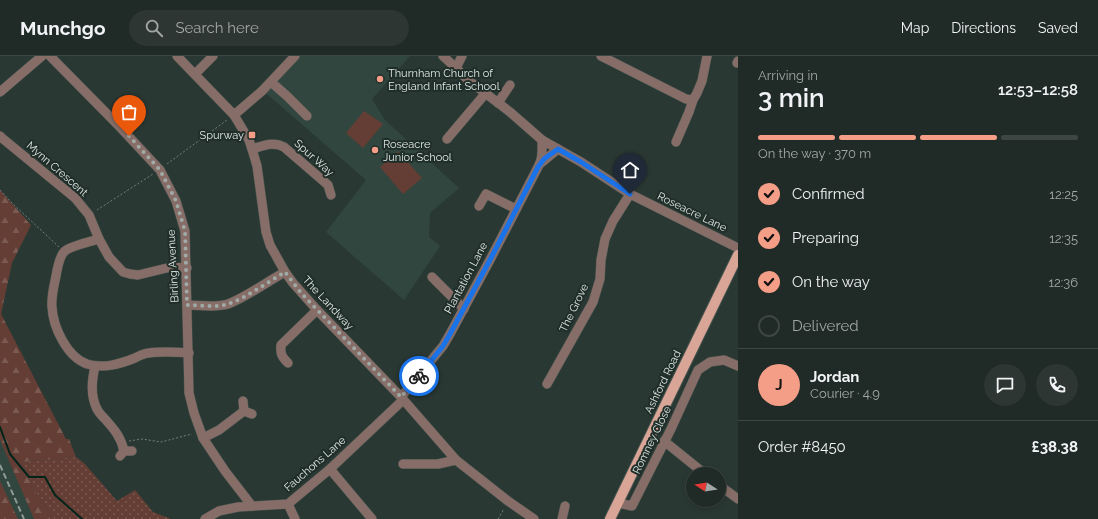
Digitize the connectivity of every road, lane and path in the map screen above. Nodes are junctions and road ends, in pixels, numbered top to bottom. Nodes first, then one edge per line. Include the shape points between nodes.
1 (42, 56) edge
2 (50, 56) edge
3 (178, 56) edge
4 (214, 56) edge
5 (294, 56) edge
6 (443, 56) edge
7 (462, 56) edge
8 (601, 56) edge
9 (707, 56) edge
10 (456, 68) junction
11 (195, 74) junction
12 (271, 82) junction
13 (510, 85) dead end
14 (0, 92) edge
15 (486, 94) junction
16 (693, 100) junction
17 (498, 103) junction
18 (234, 115) junction
19 (307, 116) dead end
20 (0, 136) edge
21 (447, 138) dead end
22 (542, 140) junction
23 (676, 142) dead end
24 (252, 149) junction
25 (558, 149) junction
26 (541, 162) junction
27 (160, 170) junction
28 (0, 190) edge
29 (630, 194) junction
30 (331, 195) dead end
31 (479, 206) dead end
32 (516, 209) junction
33 (89, 215) junction
34 (100, 239) junction
35 (738, 248) edge
36 (65, 251) junction
37 (738, 255) edge
38 (186, 268) junction
39 (285, 272) junction
40 (432, 277) dead end
41 (187, 305) junction
42 (464, 309) junction
43 (317, 310) junction
44 (188, 353) junction
45 (686, 361) junction
46 (288, 363) dead end
47 (95, 366) junction
48 (738, 366) edge
49 (698, 370) junction
50 (547, 384) dead end
51 (402, 399) junction
52 (247, 409) dead end
53 (202, 435) junction
54 (664, 441) junction
55 (125, 450) joint
56 (456, 460) junction
57 (403, 464) dead end
58 (696, 467) edge
59 (330, 469) junction
60 (738, 490) edge
61 (728, 491) joint
62 (738, 499) edge
63 (508, 501) junction
64 (618, 503) junction
65 (288, 504) junction
66 (252, 506) junction
67 (565, 506) dead end
68 (205, 519) edge
69 (295, 519) edge
70 (372, 519) edge
71 (498, 519) edge
72 (534, 519) edge
73 (562, 519) edge
74 (610, 519) edge

1 - 14 street
2 - 27 street, Birling Avenue
3 - 11 street, The Landway
4 - 11 street
5 - 12 street
6 - 10 street, Roseacre Lane
7 - 10 street
8 - 16 street via 686,100
9 - 16 street via 702,81
10 - 15 street, Roseacre Lane
11 - 18 street, The Landway
12 - 18 street
12 - 19 street
13 - 17 street
15 - 17 street, Roseacre Lane
15 - 21 street
16 - 23 street
17 - 22 street, Roseacre Lane
18 - 24 street, The Landway
18 - 27 path
20 - 33 street, Mynn Crescent via 75,198
22 - 25 street, Roseacre Lane
22 - 26 street, Plantation Lane
24 - 30 street, Spur Way via 279,144 328,185
24 - 39 street, The Landway via 266,232
25 - 26 street, Plantation Lane
25 - 29 street, Roseacre Lane
26 - 32 street, Plantation Lane
27 - 33 path
27 - 38 street, Birling Avenue via 176,201 185,231
28 - 36 path
29 - 35 street, Roseacre Lane
29 - 50 street, The Grove via 605,239 599,285 593,302
31 - 32 street via 486,194
32 - 42 street, Plantation Lane
33 - 34 street, Mynn Crescent
34 - 36 street
34 - 38 street, Mynn Crescent via 109,258 123,272 138,275 171,267
36 - 47 street via 57,266 53,292 55,322 61,339 71,352 79,359
37 - 45 main road, Ashford Road
38 - 41 street, Birling Avenue
39 - 41 street via 227,304
39 - 43 street, The Landway
40 - 42 street
41 - 44 street, Birling Avenue
42 - 51 street, Plantation Lane via 443,346
43 - 46 street via 281,345 280,352
43 - 51 street, The Landway
44 - 47 street via 147,353 111,366
44 - 53 street, Birling Avenue via 189,393
45 - 49 street
45 - 64 main road, Ashford Road
47 - 55 street via 92,382 97,410 116,430
48 - 49 street via 724,360 710,362
49 - 54 street, Romney Close
51 - 56 street, The Landway
51 - 59 street, Fauchons Lane
52 - 53 street via 219,430
53 - 55 path via 179,436 161,442 142,439
53 - 66 street, Birling Avenue via 224,471
54 - 58 street
54 - 64 street, Romney Close via 632,506
56 - 57 street via 438,464
56 - 63 street, The Landway
59 - 65 street, Fauchons Lane
59 - 70 street
60 - 61 street
61 - 62 street
63 - 71 path
63 - 72 street, The Landway
64 - 74 main road, Ashford Road
65 - 66 street, Fauchons Lane
65 - 69 street
66 - 68 street, Fauchons Lane via 219,511
67 - 73 street

